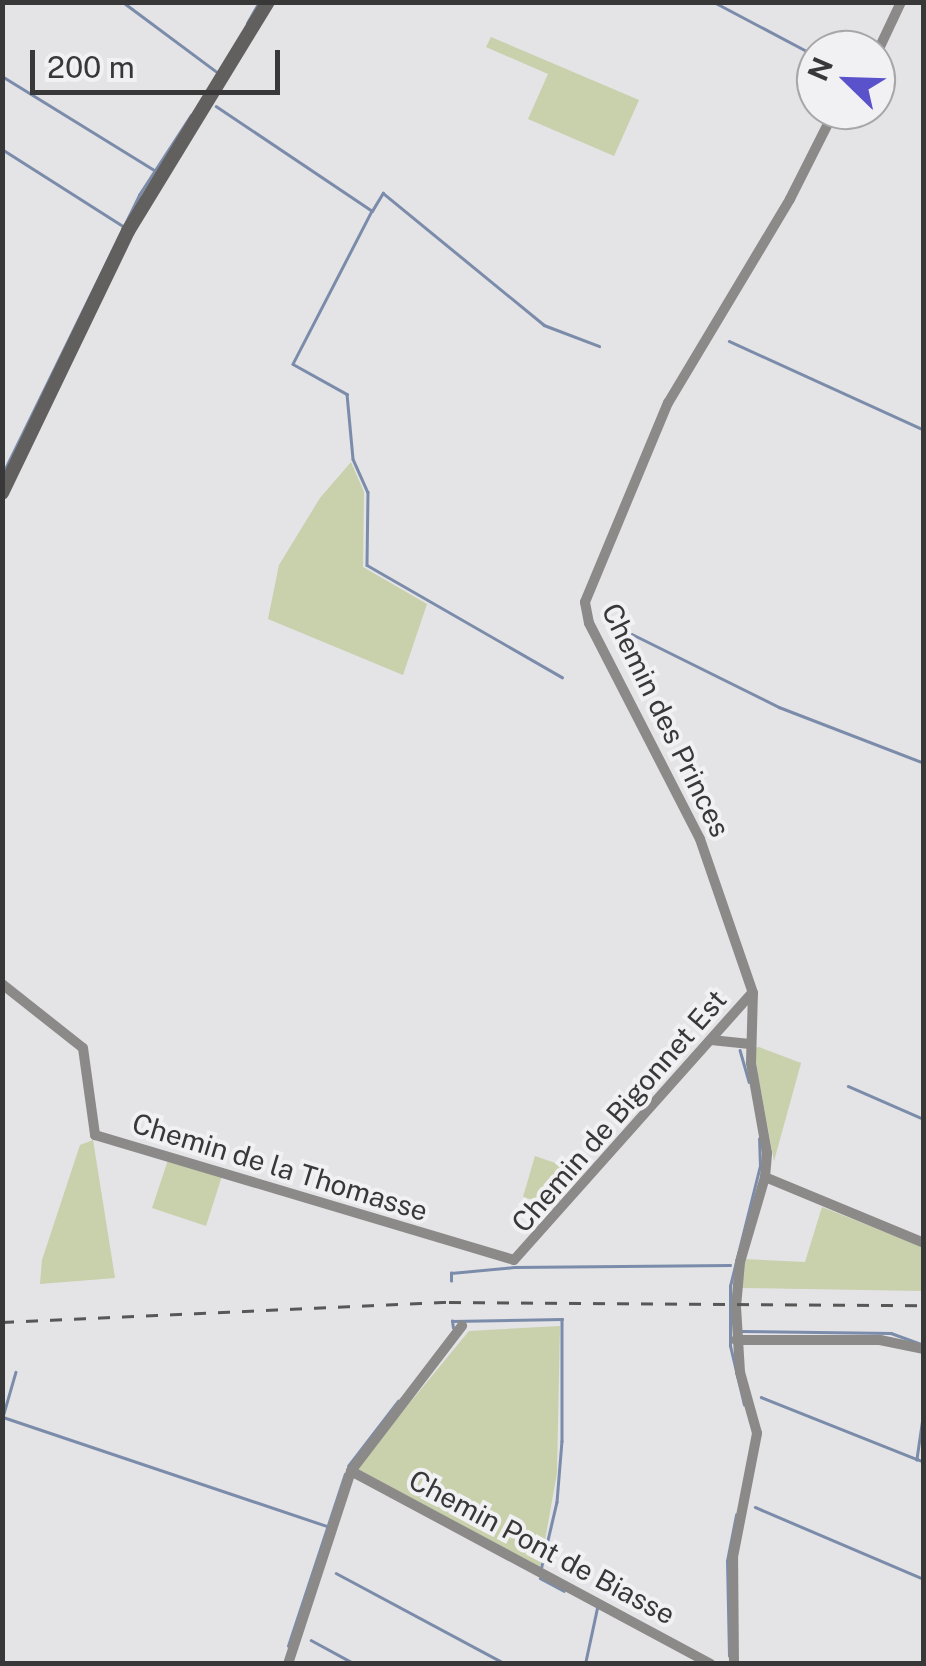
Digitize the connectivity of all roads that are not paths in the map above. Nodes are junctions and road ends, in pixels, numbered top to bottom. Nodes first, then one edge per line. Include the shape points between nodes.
1 (268, 2) edge
2 (901, 2) edge
3 (888, 30) edge
4 (825, 130) edge
5 (2, 493) edge
6 (2, 984) edge
7 (752, 993) junction
8 (711, 1040) junction
9 (750, 1044) junction
10 (765, 1177) junction
11 (924, 1243) edge
12 (520, 1258) joint
13 (462, 1326) dead end
14 (736, 1340) junction
15 (924, 1349) edge
16 (351, 1471) junction
17 (288, 1664) edge
18 (711, 1664) edge
19 (734, 1664) edge

1 - 5 main road via 128,231
2 - 3 street
4 - 7 street, Chemin des Princes via 668,403 584,602 700,840
6 - 12 street, Chemin de la Thomasse via 83,1048 96,1135
7 - 8 street, Chemin de Bigonnet Est
7 - 9 street, Chemin des Princes
8 - 9 street
8 - 12 street, Chemin de Bigonnet Est
9 - 10 street, Chemin des Princes
10 - 11 street
10 - 14 street, Chemin des Princes via 740,1262
13 - 16 street
14 - 15 street via 880,1340
14 - 19 street, Chemin des Princes via 758,1446 733,1557
16 - 17 street
16 - 18 street, Chemin Pont de Biasse

